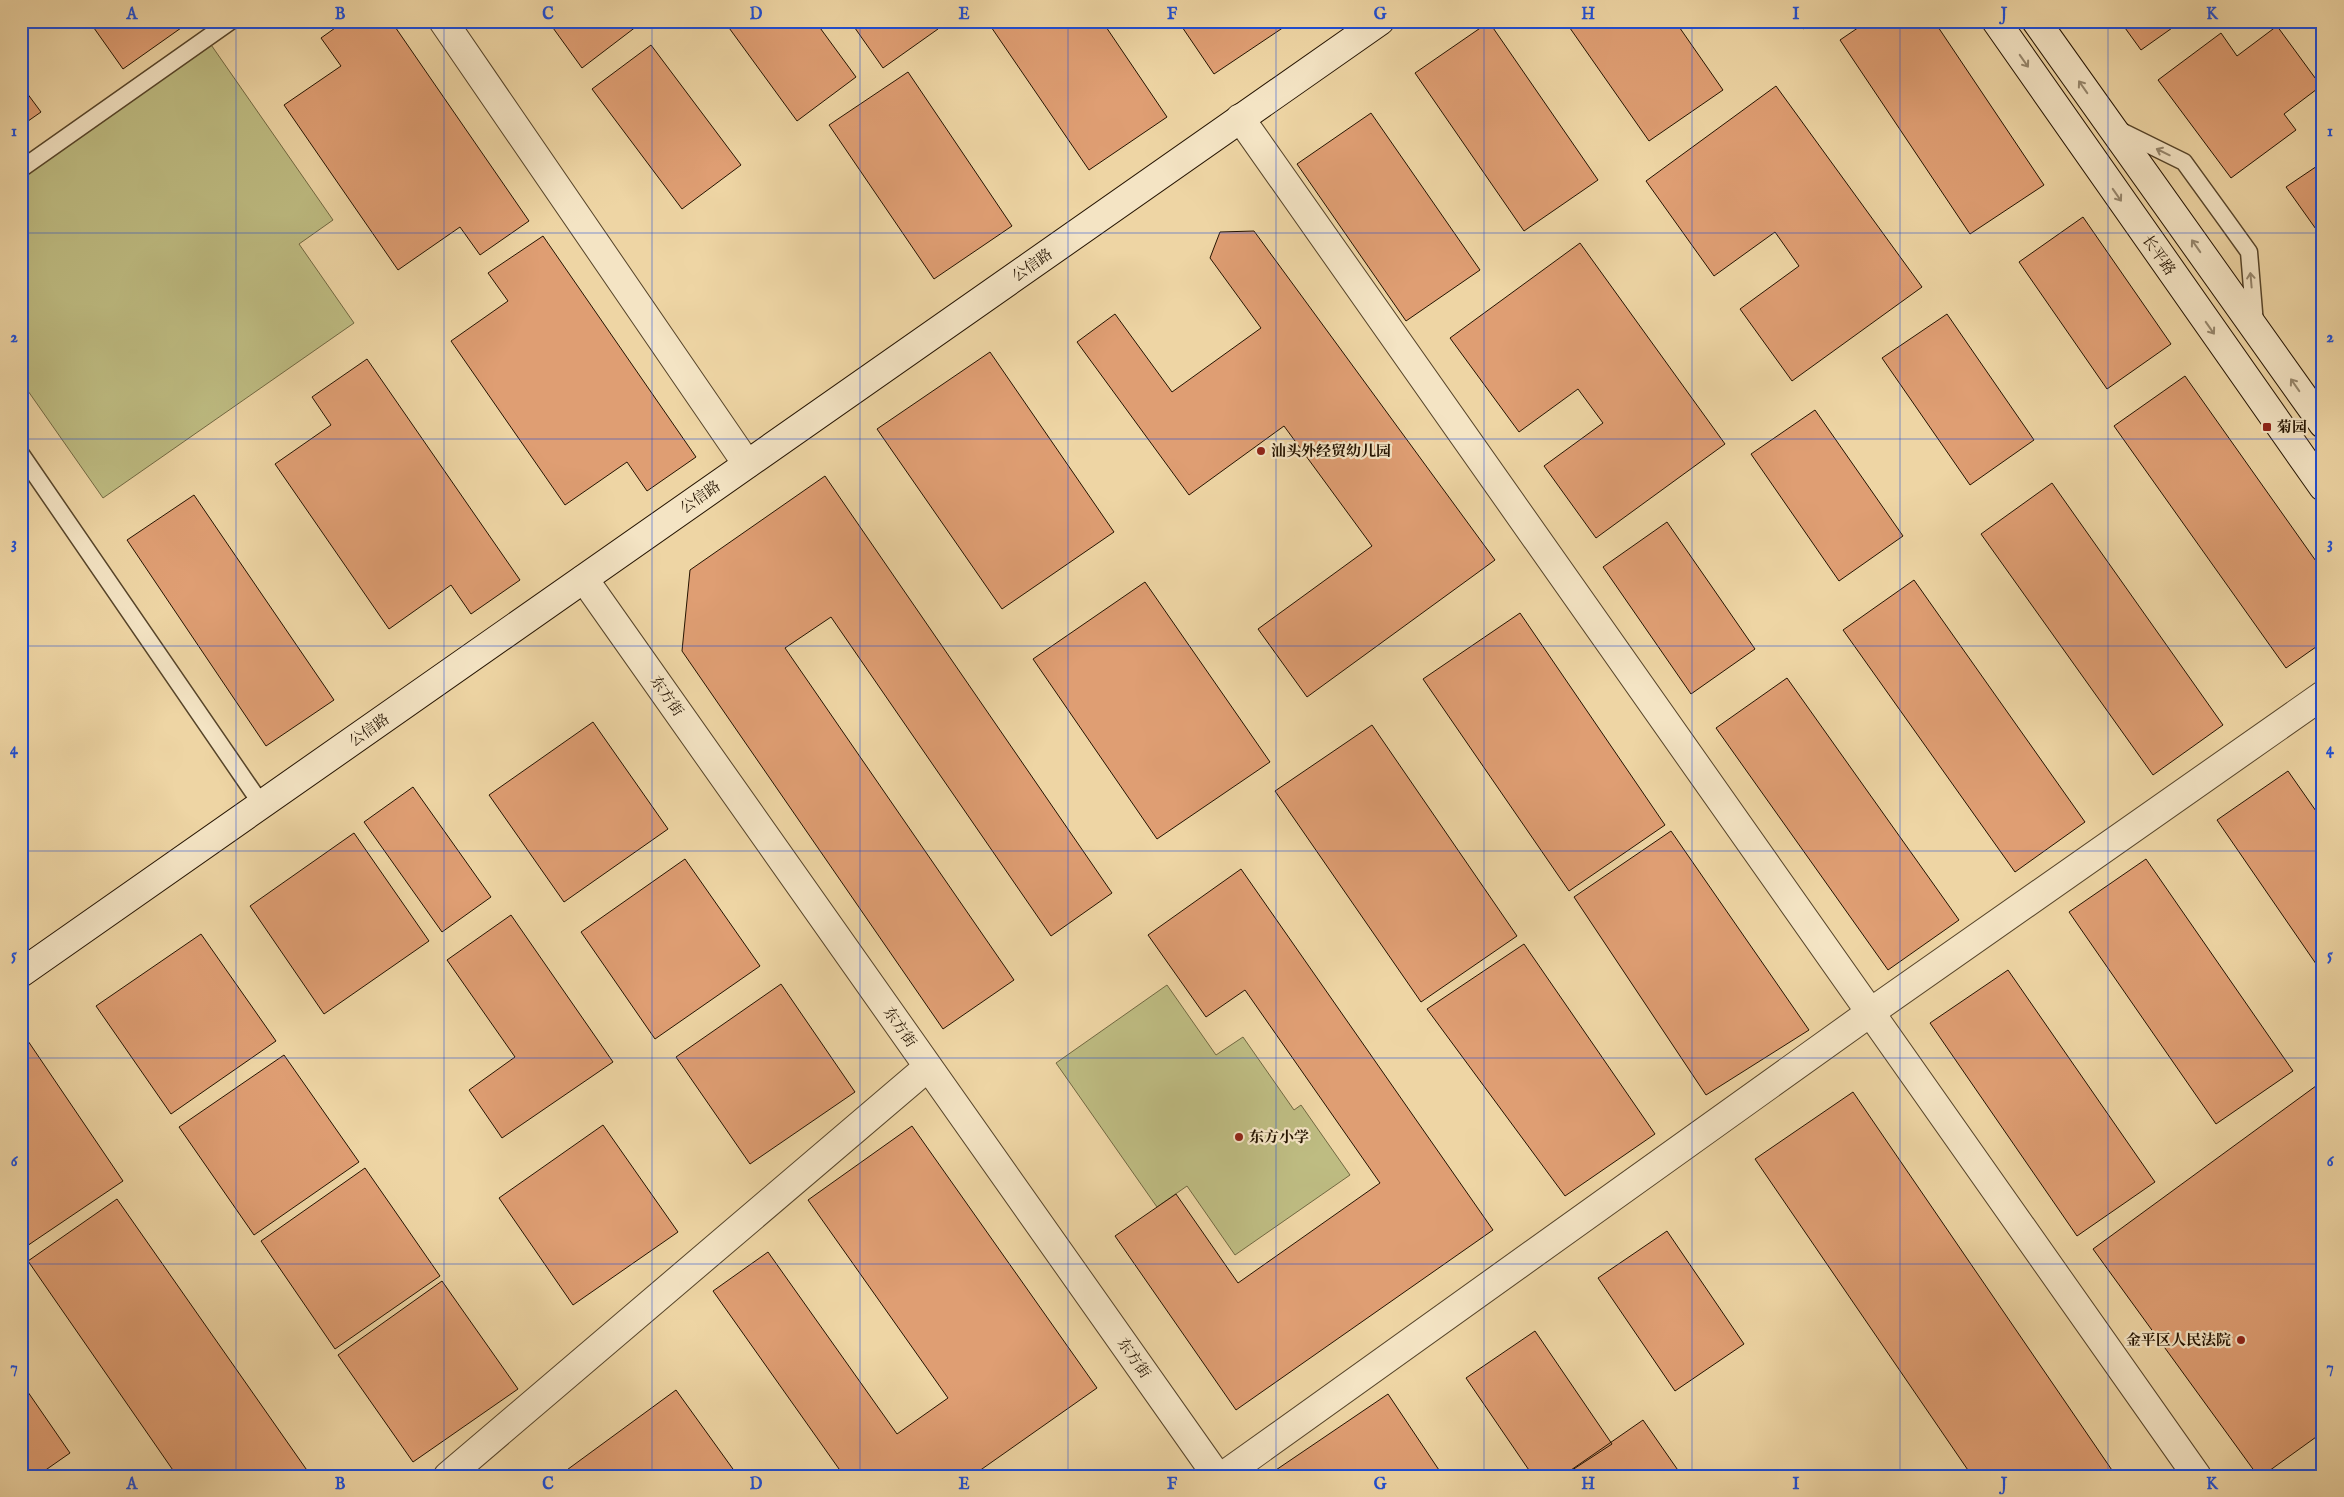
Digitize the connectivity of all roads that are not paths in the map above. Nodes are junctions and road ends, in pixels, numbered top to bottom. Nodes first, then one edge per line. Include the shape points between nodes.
1 (231, 21) edge
2 (443, 21) edge
3 (1380, 21) edge
4 (1996, 21) edge
5 (2036, 21) edge
6 (1240, 118) junction
7 (2111, 126) junction
8 (21, 169) edge
9 (2255, 329) junction
10 (2323, 424) edge
11 (21, 454) edge
12 (747, 464) junction
13 (2323, 487) edge
14 (584, 579) junction
15 (2323, 695) edge
16 (262, 805) junction
17 (21, 973) edge
18 (1871, 1012) junction
19 (928, 1067) junction
20 (448, 1476) edge
21 (1217, 1476) edge
22 (1223, 1476) edge
23 (2197, 1476) edge

1 - 8 lane
2 - 12 street
3 - 6 street, 公信路
4 -> 13 street, 长平路
7 -> 5 street
6 - 12 street, 公信路
6 - 18 street
9 -> 7 street
9 -> 7 lane via 2249,252 2184,162
10 -> 9 street
11 - 16 lane
12 - 14 street, 公信路
14 - 16 street, 公信路
14 - 19 street, 东方街
15 - 18 street
16 - 17 street, 公信路
18 - 22 street
18 - 23 street
19 - 20 street
19 - 21 street, 东方街

